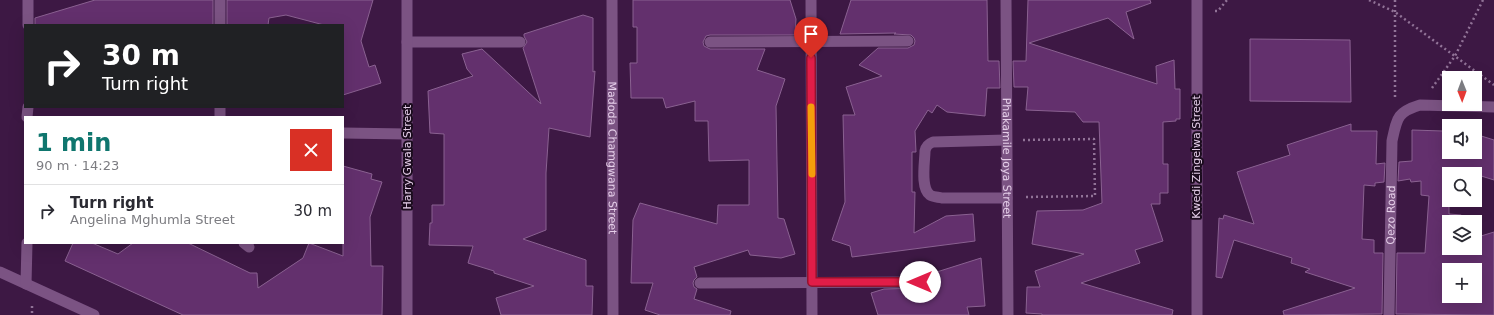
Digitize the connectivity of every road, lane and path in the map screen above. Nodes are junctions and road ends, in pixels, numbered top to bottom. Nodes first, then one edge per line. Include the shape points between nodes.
1 (28, 0) edge
2 (220, 0) edge
3 (407, 0) edge
4 (612, 0) edge
5 (811, 0) edge
6 (1006, 0) edge
7 (1197, 0) edge
8 (1369, 0) edge
9 (1396, 0) edge
10 (1483, 0) edge
11 (1395, 12) junction
12 (28, 24) edge
13 (220, 24) edge
14 (908, 41) dead end
15 (407, 42) junction
16 (520, 42) dead end
17 (710, 42) dead end
18 (811, 42) junction
19 (1455, 56) junction
20 (1494, 85) edge
21 (1420, 105) junction
22 (1494, 107) edge
23 (1399, 115) junction
24 (344, 133) edge
25 (407, 134) junction
26 (1006, 140) junction
27 (1023, 140) dead end
28 (1022, 197) dead end
29 (1007, 198) junction
30 (27, 244) edge
31 (0, 272) edge
32 (812, 282) junction
33 (920, 282) dead end
34 (700, 283) dead end
35 (26, 284) junction
36 (94, 315) edge
37 (407, 315) edge
38 (613, 315) edge
39 (812, 315) edge
40 (1008, 315) edge
41 (1197, 315) edge
42 (1389, 315) edge

1 - 12 street
2 - 13 street
3 - 15 street, Harry Gwala Street
4 - 38 street, Madoda Chamgwana Street
5 - 18 street
6 - 26 street, Phakamile Joya Street
7 - 41 street, Kwedi Zingelwa Street
8 - 11 path
9 - 11 path
10 - 19 path
11 - 19 path
11 - 23 path via 1394,96
14 - 18 street
15 - 16 street
15 - 25 street, Harry Gwala Street
17 - 18 street
18 - 32 street
19 - 20 path
19 - 21 path
21 - 22 street
21 - 23 street via 1408,108
23 - 42 street, Qezo Road via 1392,141
24 - 25 street
25 - 37 street, Harry Gwala Street
26 - 29 street, Phakamile Joya Street
26 - 29 street via 933,142 926,146 924,179 925,190 933,196
27 - 28 path via 1094,139 1095,196
29 - 40 street, Phakamile Joya Street
30 - 35 street
31 - 35 street
32 - 33 street
32 - 34 street
32 - 39 street
35 - 36 street

